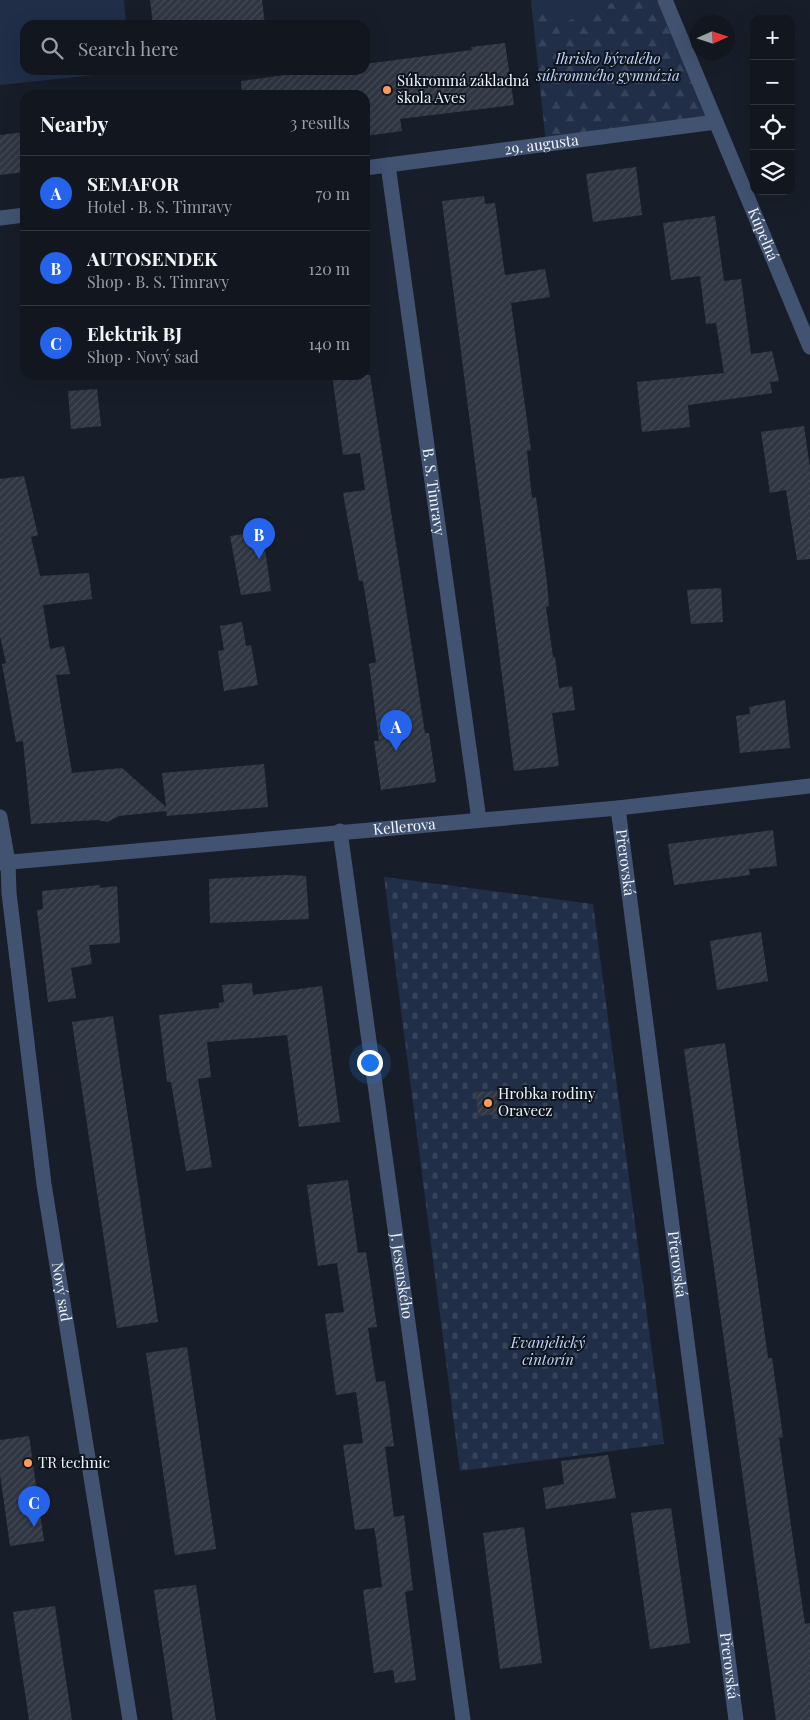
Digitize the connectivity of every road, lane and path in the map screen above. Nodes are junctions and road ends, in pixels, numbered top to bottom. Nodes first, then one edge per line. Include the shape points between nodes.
1 (665, 0) edge
2 (716, 122) junction
3 (388, 164) junction
4 (370, 167) edge
5 (20, 216) edge
6 (0, 218) edge
7 (810, 347) edge
8 (810, 786) edge
9 (618, 808) junction
10 (0, 817) edge
11 (480, 820) junction
12 (340, 831) junction
13 (4, 863) edge
14 (130, 1720) edge
15 (463, 1720) edge
16 (736, 1720) edge

1 - 2 street, Kúpeľná
2 - 3 street, 29. augusta
2 - 7 street, Kúpeľná
3 - 4 street, 29. augusta
3 - 11 street, B. S. Timravy
5 - 6 street
8 - 9 street, Kellerova
9 - 11 street, Kellerova
9 - 16 street, Přerovská
10 - 13 street, Nový sad
11 - 12 street, Kellerova
12 - 13 street, Kellerova
12 - 15 street, J. Jesenského
13 - 14 street, Nový sad via 44,1184

